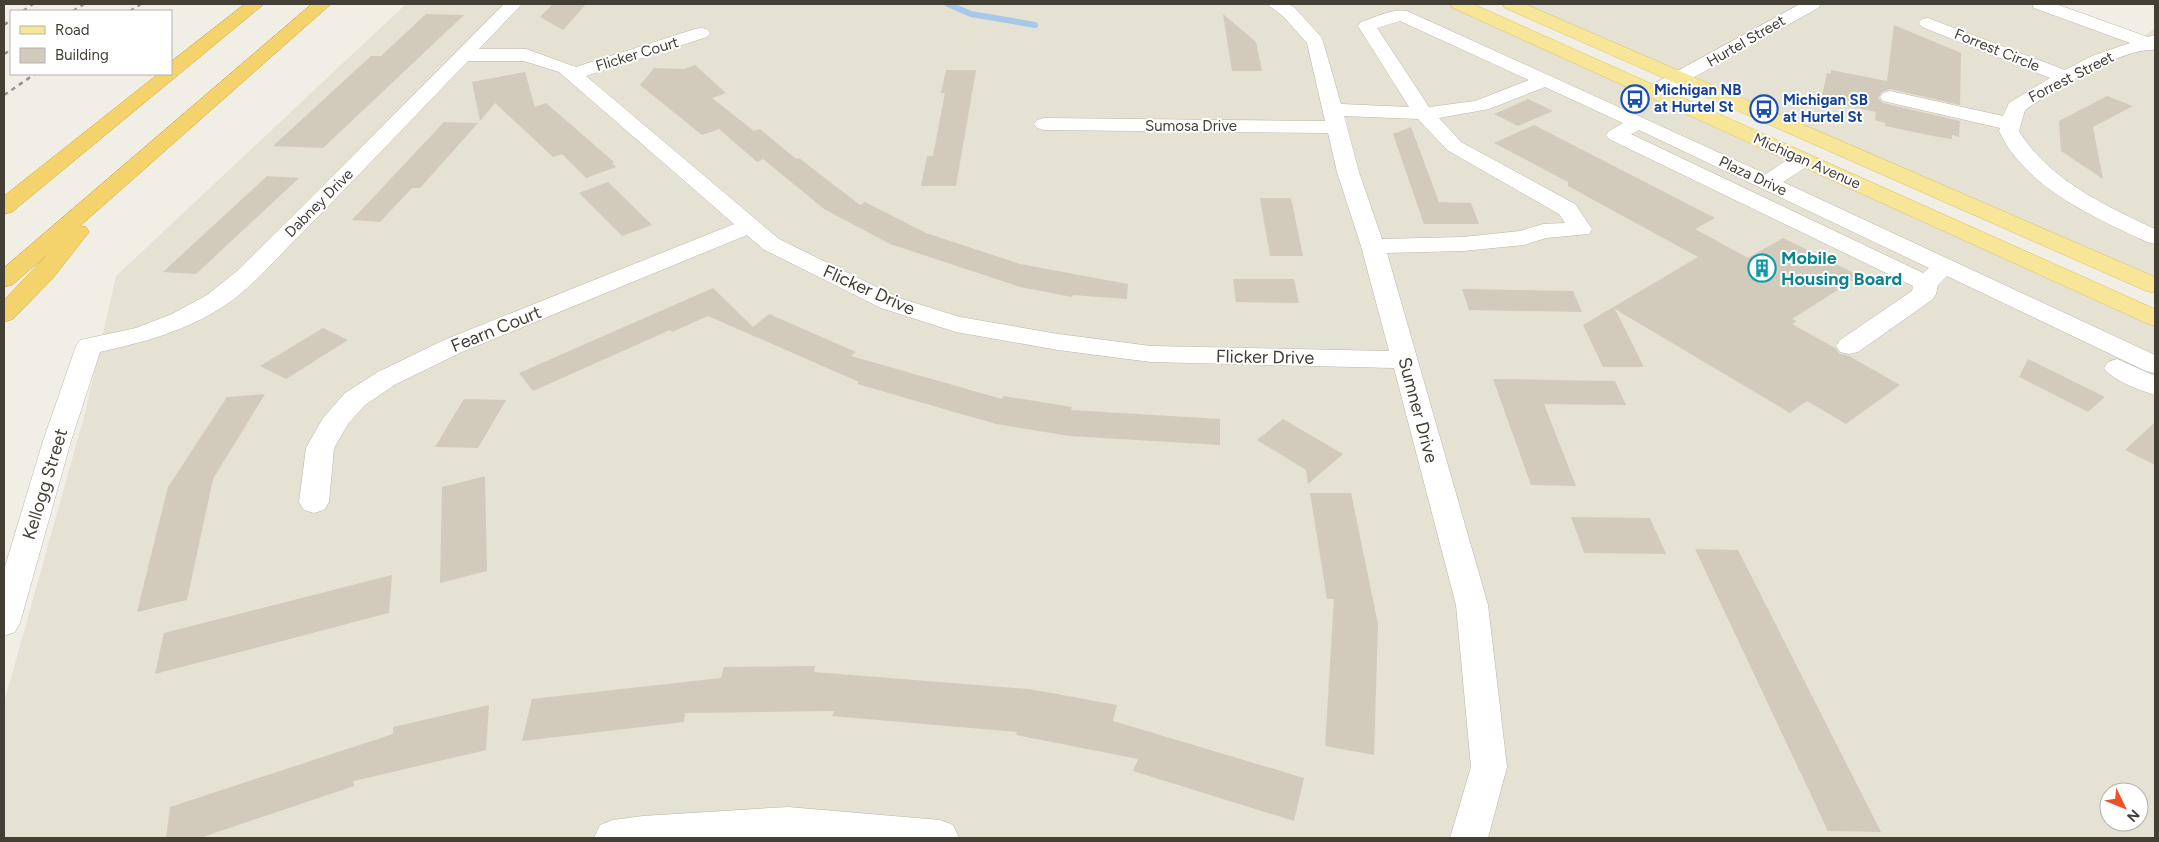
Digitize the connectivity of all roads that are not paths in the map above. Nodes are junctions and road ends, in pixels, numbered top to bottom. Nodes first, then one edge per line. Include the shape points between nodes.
1 (255, 4) edge
2 (322, 4) edge
3 (513, 4) edge
4 (1276, 4) edge
5 (1459, 4) edge
6 (1511, 4) edge
7 (1812, 4) edge
8 (2040, 4) edge
9 (1928, 23) dead end
10 (701, 33) dead end
11 (2153, 43) edge
12 (463, 55) junction
13 (172, 71) edge
14 (572, 74) junction
15 (168, 75) edge
16 (2065, 77) junction
17 (1680, 78) junction
18 (1546, 80) junction
19 (1653, 92) junction
20 (1890, 97) dead end
21 (1423, 113) junction
22 (1336, 118) junction
23 (1638, 122) junction
24 (1044, 124) dead end
25 (2011, 124) junction
26 (1804, 160) junction
27 (52, 168) junction
28 (125, 175) junction
29 (1767, 182) junction
30 (4, 199) edge
31 (4, 208) edge
32 (748, 226) junction
33 (2155, 237) edge
34 (1373, 246) junction
35 (1945, 266) junction
36 (4, 280) edge
37 (1926, 283) junction
38 (2155, 286) edge
39 (2039, 310) junction
40 (4, 314) edge
41 (2155, 318) edge
42 (89, 346) joint
43 (1849, 346) dead end
44 (1405, 360) junction
45 (2155, 365) edge
46 (2155, 386) edge
47 (314, 502) dead end
48 (4, 624) edge
49 (613, 838) edge
50 (940, 838) edge
51 (1469, 838) edge

1 - 13 highway
2 - 28 highway
3 - 12 street, Dabney Drive
4 - 22 street, Sumner Drive via 1290,12 1316,42
5 - 19 main road, Michigan Avenue
6 - 17 main road, Michigan Avenue
7 - 17 street, Hurtel Street
8 - 11 street
9 - 16 street, Forrest Circle
10 - 14 street, Flicker Court
11 - 16 street, Forrest Street via 2099,60
12 - 14 street, Flicker Drive via 526,55 566,68
12 - 42 street, Dabney Drive via 306,216 216,300 143,334
14 - 32 street, Flicker Drive
15 - 27 highway
16 - 25 street, Forrest Street via 2016,107
17 - 19 street, Hurtel Street
17 - 38 main road, Michigan Avenue
18 - 21 street via 1486,104
18 - 21 street, Plaza Drive via 1401,15 1366,26
18 - 23 street, Plaza Drive
19 - 26 main road, Michigan Avenue
20 - 25 street
21 - 22 street
21 - 34 street via 1454,146 1567,209 1581,229 1543,231 1524,238 1463,244
22 - 24 street, Sumosa Drive
22 - 34 street, Sumner Drive via 1348,172
23 - 29 street, Plaza Drive
23 - 37 street via 1616,135
25 - 33 street via 2009,131 2021,151 2040,170 2078,198
26 - 29 street
26 - 41 main road, Michigan Avenue
27 - 30 highway
27 - 31 highway
28 - 36 highway
28 - 40 highway via 45,273
29 - 35 street, Plaza Drive
32 - 44 street, Flicker Drive via 771,244 890,304 956,324 1151,354
32 - 47 street, Fearn Court via 453,346 379,383 355,399 336,418 320,448
34 - 44 street, Sumner Drive
35 - 37 street
35 - 39 street, Plaza Drive
37 - 43 street via 1924,294
39 - 45 street, Plaza Drive
39 - 46 street via 2073,347
42 - 48 street, Kellogg Street via 57,441
44 - 51 street, Sumner Drive via 1472,605 1489,767
49 - 50 street via 788,824

